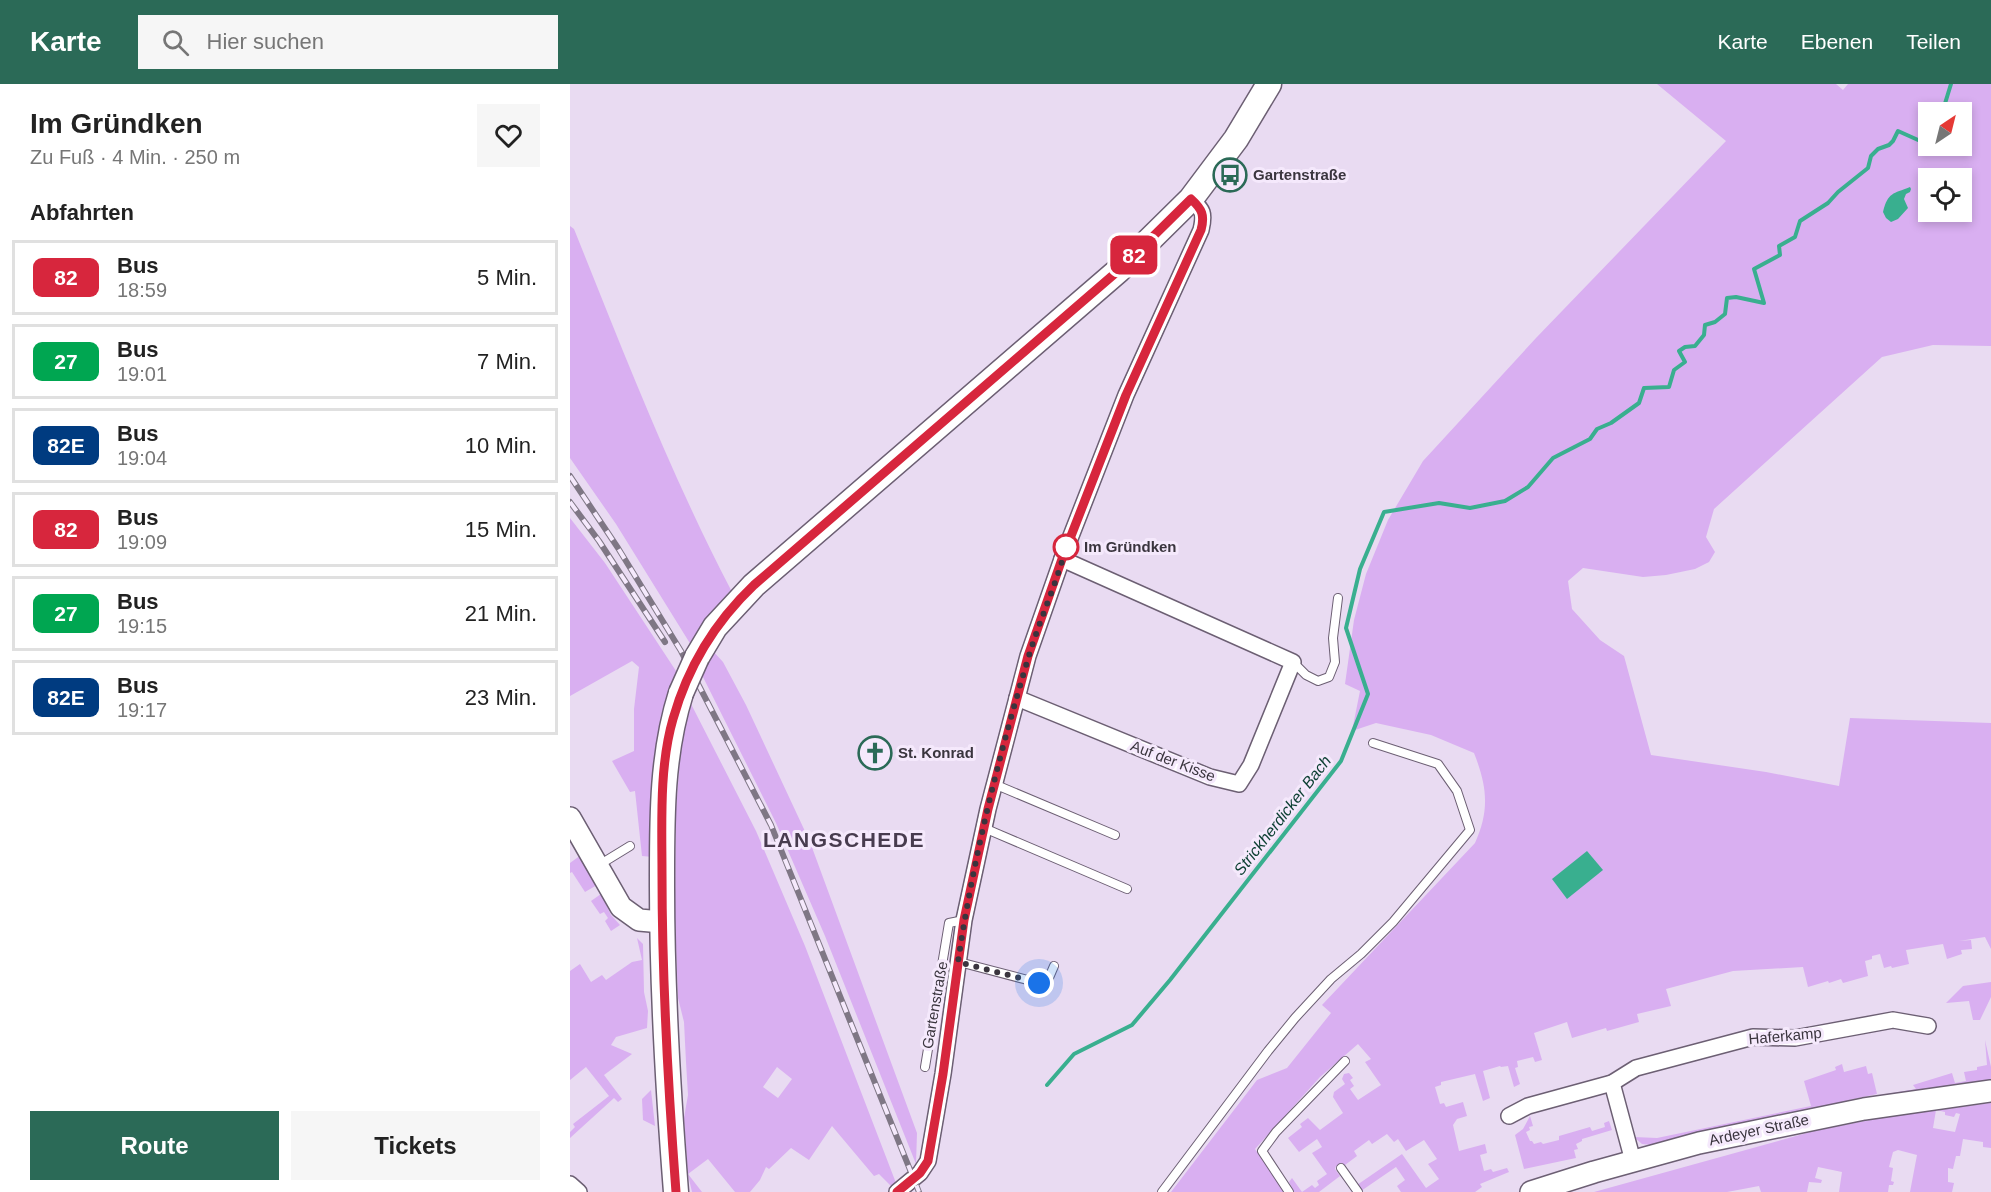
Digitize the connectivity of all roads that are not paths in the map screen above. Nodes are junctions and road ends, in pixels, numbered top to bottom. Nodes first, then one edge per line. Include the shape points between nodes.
1 (1269, 84) edge
2 (1191, 199) junction
3 (1062, 559) junction
4 (1338, 598) dead end
5 (1293, 662) junction
6 (1017, 698) junction
7 (1373, 743) dead end
8 (994, 784) junction
9 (570, 818) edge
10 (984, 828) junction
11 (1115, 835) dead end
12 (630, 846) dead end
13 (598, 866) junction
14 (1127, 889) dead end
15 (964, 920) junction
16 (662, 922) junction
17 (958, 962) junction
18 (1054, 966) dead end
19 (1928, 1026) dead end
20 (1345, 1061) dead end
21 (925, 1067) dead end
22 (1612, 1083) junction
23 (1991, 1091) edge
24 (1509, 1116) dead end
25 (1632, 1161) junction
26 (1341, 1168) dead end
27 (570, 1184) edge
28 (579, 1192) edge
29 (676, 1192) edge
30 (897, 1192) edge
31 (1162, 1192) edge
32 (1289, 1192) edge
33 (1358, 1192) edge
34 (1531, 1192) edge

1 - 2 main road via 1236,139
2 - 3 street, Gartenstraße via 1202,209 1201,230 1126,395
2 - 16 main road, bridge via 1119,270 754,585 715,627 681,693 667,749 662,810
3 - 5 street
3 - 6 street, Gartenstraße
4 - 5 lane via 1333,638 1335,662 1329,677 1318,681
5 - 6 street, Auf der Kisse via 1251,765 1239,784 1210,777
6 - 8 street, Gartenstraße
7 - 31 lane via 1438,764 1457,790 1470,831 1393,922 1295,1018
8 - 10 street, Gartenstraße
8 - 11 lane
9 - 13 main road
10 - 14 lane
10 - 15 street, Gartenstraße
12 - 13 lane
13 - 16 main road via 621,907 631,916
15 - 17 street, Gartenstraße
15 - 21 lane, Gartenstraße via 949,923
16 - 29 main road via 665,1040
17 - 18 lane via 1039,983 1048,980
17 - 30 street, Gartenstraße via 928,1161
19 - 22 street, Haferkamp via 1893,1020 1795,1038 1753,1037 1636,1068
20 - 32 lane via 1262,1151
22 - 24 street, Haferkamp via 1528,1106
22 - 25 street
23 - 25 main road, Ardeyer Straße via 1808,1119
25 - 34 main road, Ardeyer Straße
26 - 33 lane
27 - 28 street

